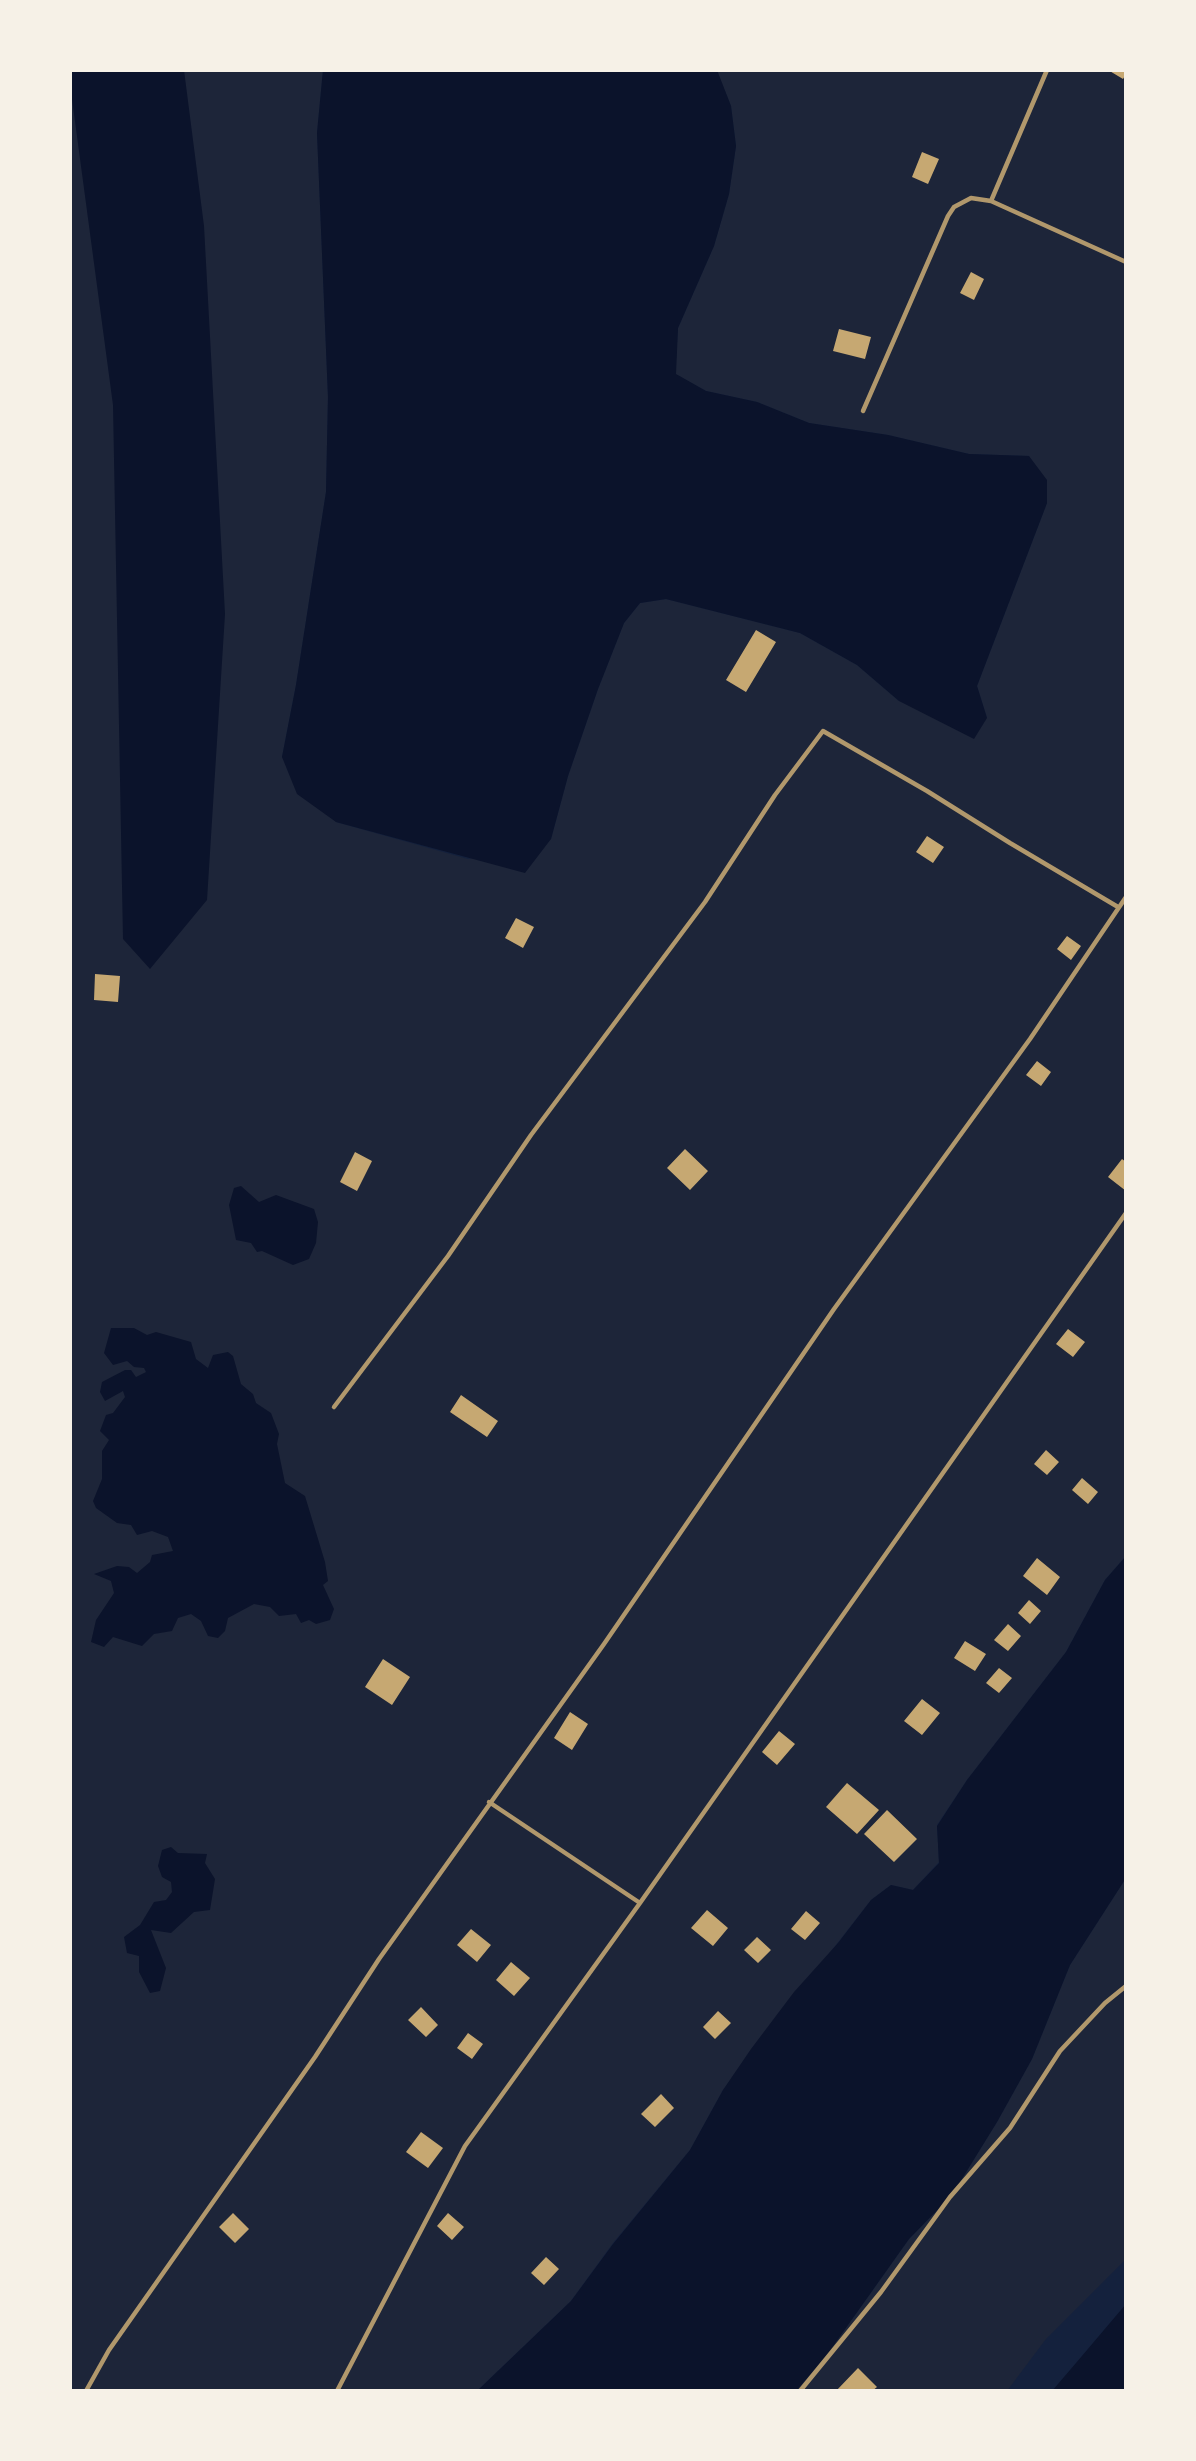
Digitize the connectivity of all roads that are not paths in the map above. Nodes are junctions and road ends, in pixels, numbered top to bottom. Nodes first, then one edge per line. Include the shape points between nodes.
1 (1048, 70) edge
2 (991, 201) junction
3 (1126, 262) edge
4 (863, 411) dead end
5 (1126, 897) edge
6 (1118, 907) junction
7 (1126, 1213) edge
8 (334, 1406) dead end
9 (489, 1802) junction
10 (640, 1903) junction
11 (1126, 1986) edge
12 (86, 2391) edge
13 (337, 2391) edge
14 (800, 2391) edge

1 - 2 lane
2 - 3 lane
2 - 4 lane via 971,198 948,216
5 - 6 lane
6 - 8 lane via 822,731 705,902
6 - 9 lane via 1030,1039
7 - 10 lane
9 - 10 lane
9 - 12 lane via 168,2263
10 - 13 lane via 465,2146
11 - 14 lane via 1059,2051 1010,2128 950,2197 881,2292

